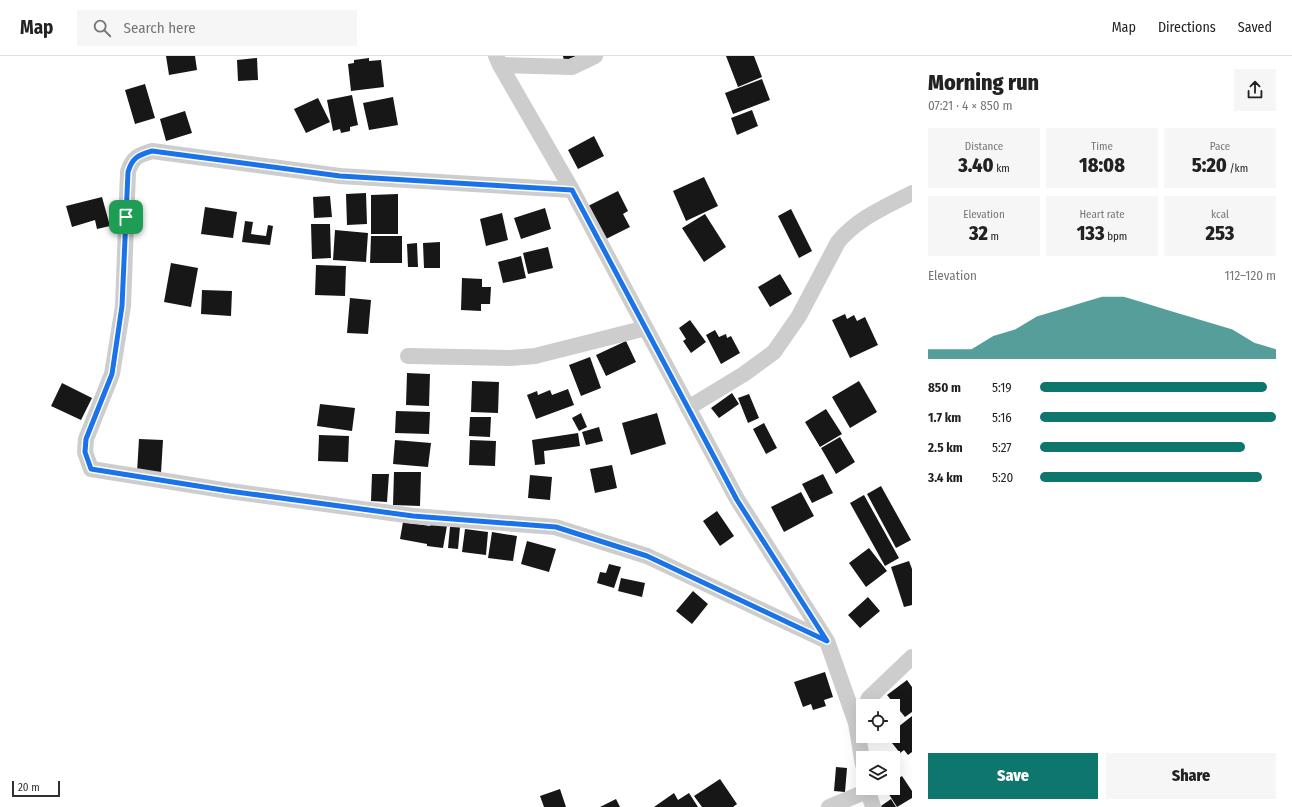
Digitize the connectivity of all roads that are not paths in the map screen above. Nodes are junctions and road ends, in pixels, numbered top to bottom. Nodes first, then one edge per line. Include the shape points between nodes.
1 (595, 56) edge
2 (498, 61) edge
3 (572, 190) junction
4 (912, 193) edge
5 (646, 328) junction
6 (408, 356) dead end
7 (688, 408) junction
8 (827, 641) junction
9 (912, 657) edge
10 (868, 699) edge
11 (856, 707) edge
12 (856, 794) edge
13 (869, 795) edge
14 (829, 807) edge
15 (872, 807) edge

1 - 2 street via 572,67
2 - 3 street
3 - 5 street
3 - 8 street via 340,176 152,151 135,158 130,163 128,172 122,306 112,374 86,439 85,452 91,469 413,516 556,527 647,556
4 - 7 street via 861,220 846,232 838,242 799,316 774,352 744,374
5 - 6 street via 535,356
5 - 7 street
7 - 8 street via 737,500
8 - 11 street
9 - 10 street
12 - 14 street
13 - 15 street

